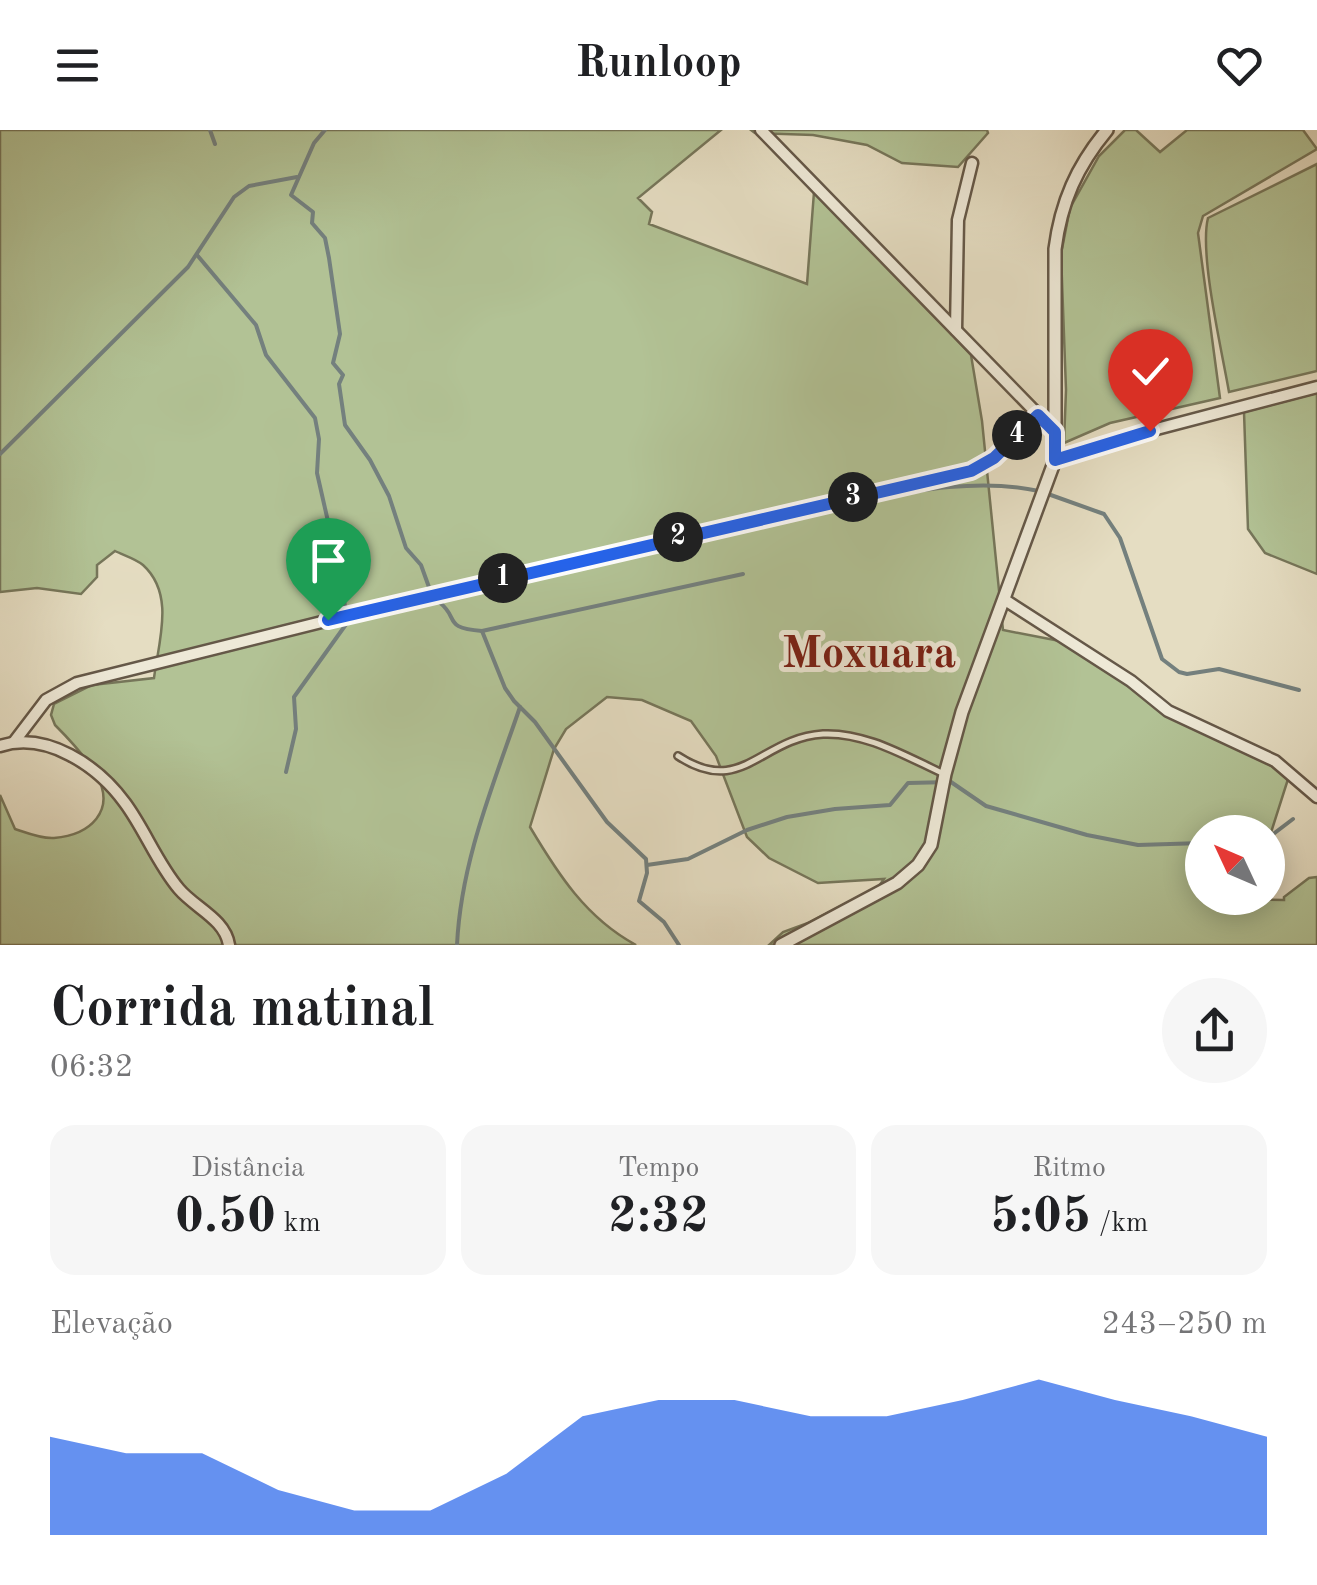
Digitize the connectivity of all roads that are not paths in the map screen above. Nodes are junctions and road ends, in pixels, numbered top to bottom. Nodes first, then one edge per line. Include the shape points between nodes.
1 (761, 130) edge
2 (1108, 130) edge
3 (972, 163) dead end
4 (956, 331) junction
5 (1317, 387) edge
6 (1038, 415) junction
7 (1055, 432) junction
8 (1055, 460) junction
9 (1005, 600) junction
10 (14, 742) junction
11 (0, 746) edge
12 (678, 756) dead end
13 (945, 774) junction
14 (1317, 796) edge
15 (228, 945) edge
16 (780, 945) edge

1 - 4 street
2 - 7 street via 1069,186 1058,218
3 - 4 street via 958,220
4 - 6 street
5 - 8 street
6 - 7 street
6 - 10 street via 971,471 77,683 46,700
7 - 8 street
8 - 9 street
9 - 13 street
9 - 14 street via 1168,711 1275,761
10 - 11 street
10 - 15 street via 47,745 102,778 176,886 223,928
12 - 13 lane via 700,770 725,773 822,734 869,740
13 - 16 street via 931,845 918,865 897,884

